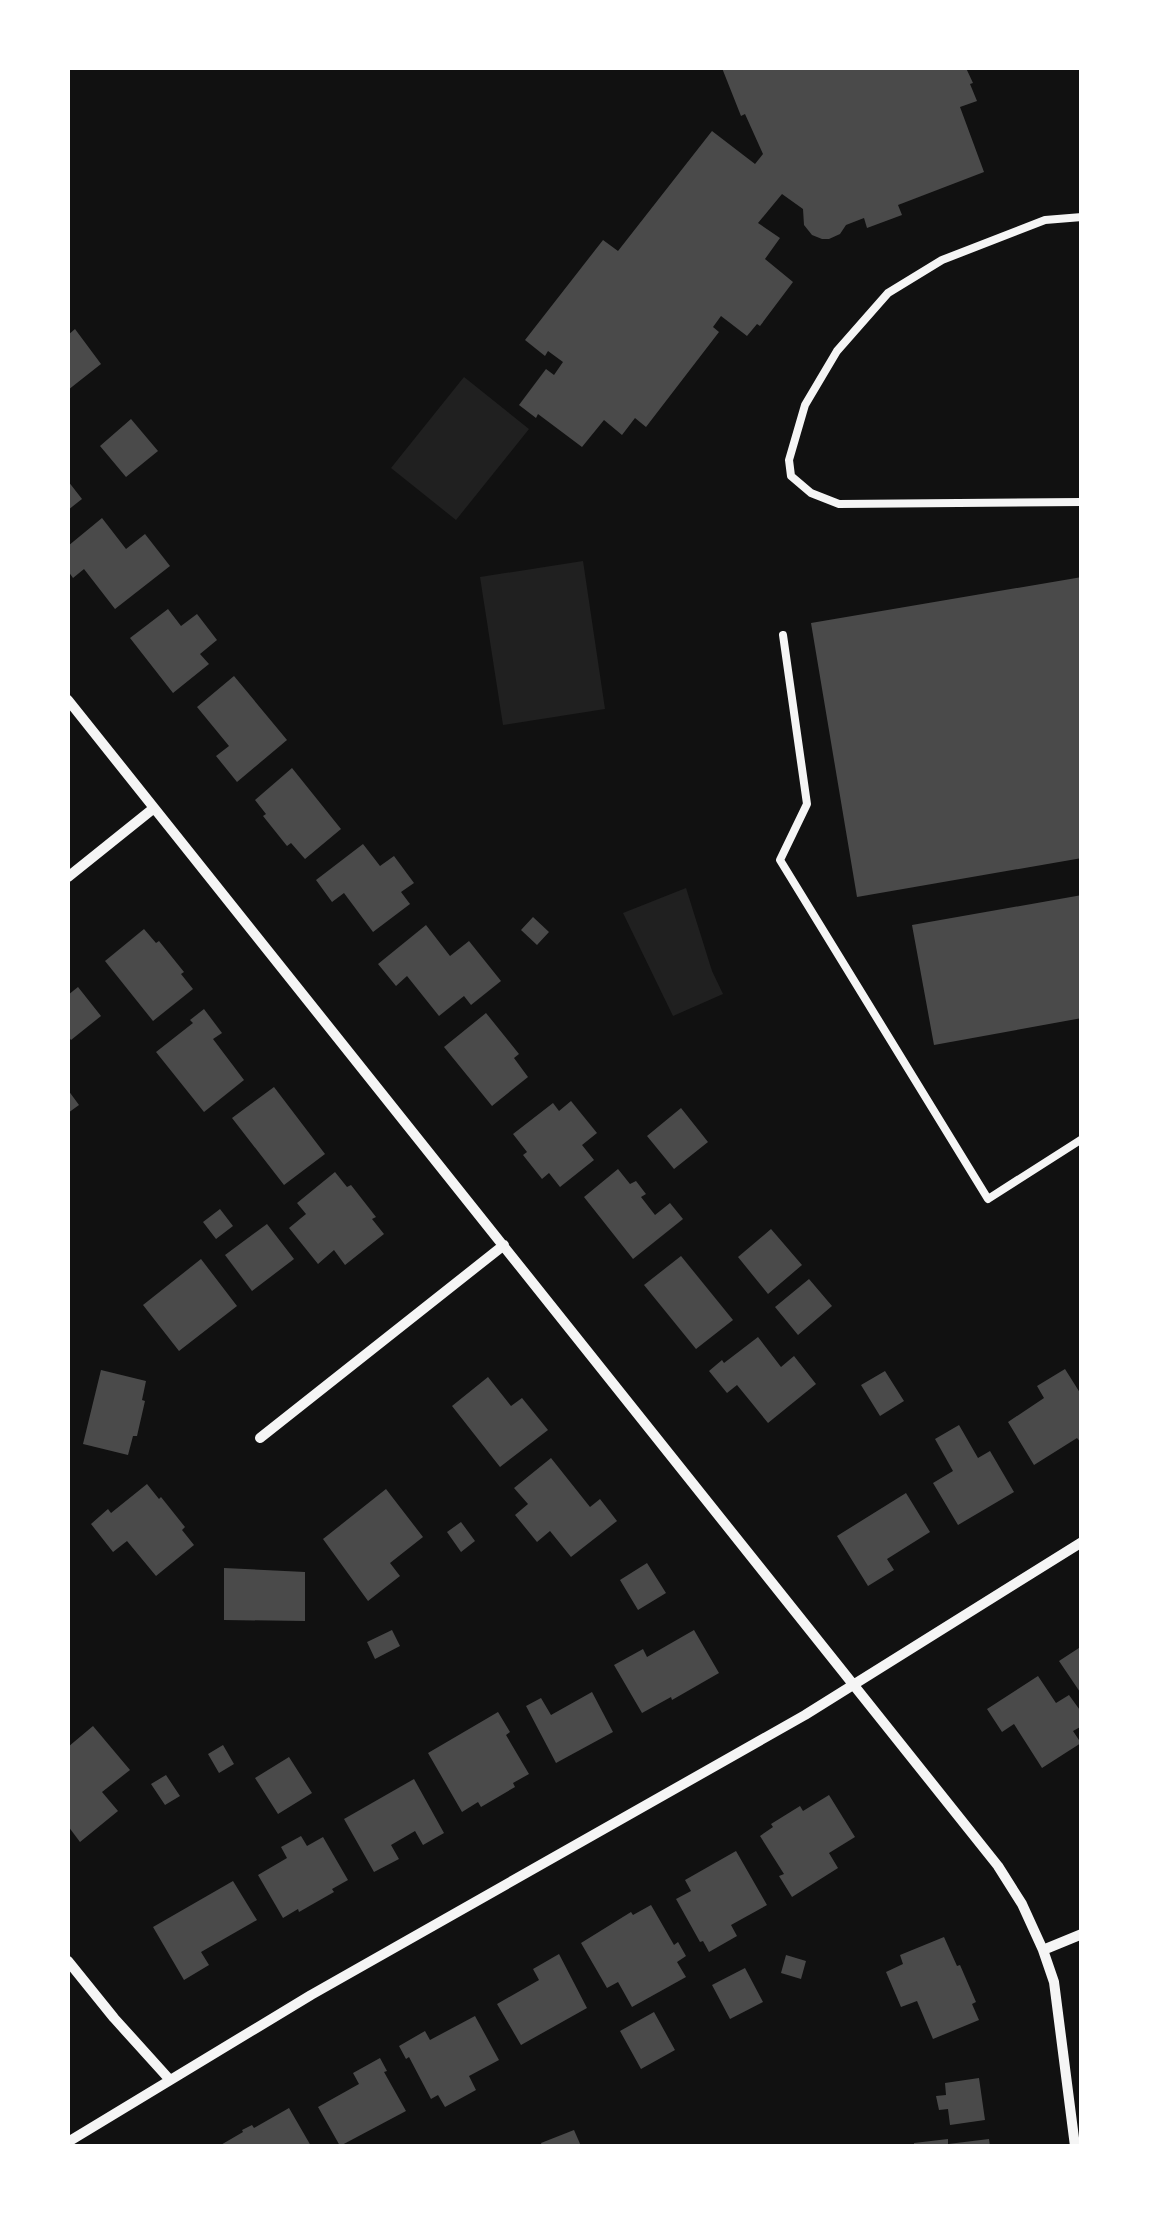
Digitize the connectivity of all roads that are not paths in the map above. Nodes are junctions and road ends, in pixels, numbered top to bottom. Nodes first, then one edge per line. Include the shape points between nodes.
1 (1082, 217) edge
2 (1082, 502) edge
3 (784, 635) dead end
4 (68, 700) edge
5 (154, 808) junction
6 (68, 877) edge
7 (1082, 1139) edge
8 (504, 1246) junction
9 (260, 1438) dead end
10 (1082, 1542) edge
11 (853, 1685) junction
12 (1082, 1934) edge
13 (1043, 1950) junction
14 (68, 1961) edge
15 (170, 2080) junction
16 (68, 2142) edge
17 (1075, 2146) edge

1 - 2 lane via 1045,220 942,260 888,293 837,350 805,405 789,460 791,476 840,504
3 - 7 lane via 807,804 780,860 988,1198
4 - 5 street
5 - 6 street
5 - 8 street
8 - 9 street
8 - 11 street
10 - 11 street
11 - 13 street via 998,1866
11 - 15 street
12 - 13 street
13 - 17 street via 1054,1982
14 - 15 street
15 - 16 street

